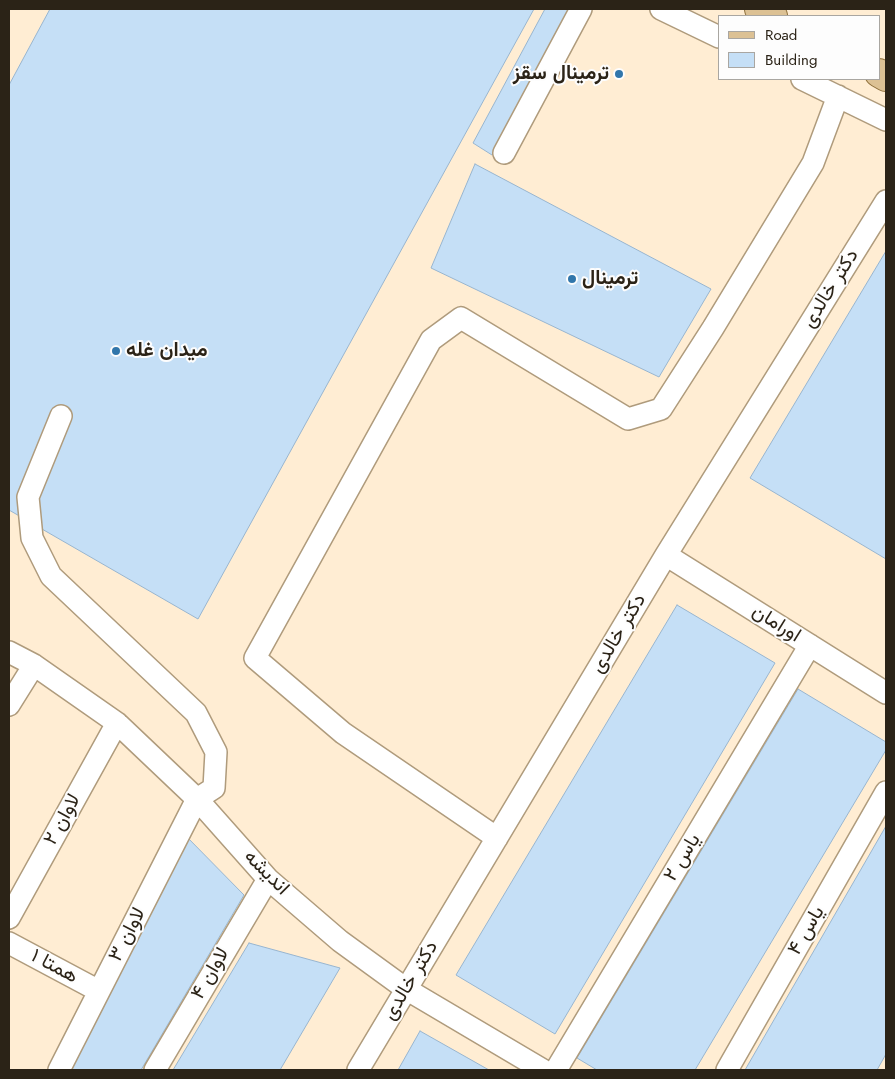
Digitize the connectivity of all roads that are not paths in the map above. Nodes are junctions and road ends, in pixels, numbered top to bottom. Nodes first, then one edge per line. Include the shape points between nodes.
1 (581, 9) edge
2 (661, 9) edge
3 (759, 9) edge
4 (771, 15) edge
5 (718, 38) edge
6 (804, 80) edge
7 (838, 96) junction
8 (886, 120) edge
9 (504, 153) dead end
10 (886, 200) edge
11 (61, 416) dead end
12 (666, 555) junction
13 (810, 645) junction
14 (9, 652) edge
15 (34, 665) junction
16 (886, 693) edge
17 (9, 705) edge
18 (117, 723) junction
19 (886, 792) edge
20 (197, 799) junction
21 (497, 838) junction
22 (268, 879) junction
23 (9, 918) edge
24 (9, 943) edge
25 (406, 989) junction
26 (99, 991) junction
27 (59, 1070) edge
28 (155, 1070) edge
29 (358, 1070) edge
30 (542, 1070) edge
31 (556, 1070) edge
32 (727, 1070) edge

1 - 9 street
2 - 5 street
3 - 4 main road
6 - 7 street
7 - 8 street
7 - 21 street via 814,163 661,410 628,420 461,318 431,340 255,658 343,733
10 - 12 street, دکتر خالدی
11 - 20 street via 28,497 32,538 51,576 196,713 216,752 214,788
12 - 13 street, اورامان
12 - 21 street, دکتر خالدی
13 - 16 street, اورامان
13 - 31 street, یاس ۲
14 - 15 street, اندیشه
15 - 17 street
15 - 18 street, اندیشه
18 - 20 street, اندیشه
18 - 23 street, لاوان ۲
19 - 32 street, یاس ۴
20 - 22 street, اندیشه
20 - 26 street, لاوان ۳
21 - 25 street, دکتر خالدی
22 - 25 street, اندیشه via 340,941
22 - 28 street, لاوان ۴
24 - 26 street, همتا ۱
25 - 29 street, دکتر خالدی
25 - 30 street, اندیشه
26 - 27 street, لاوان ۳

